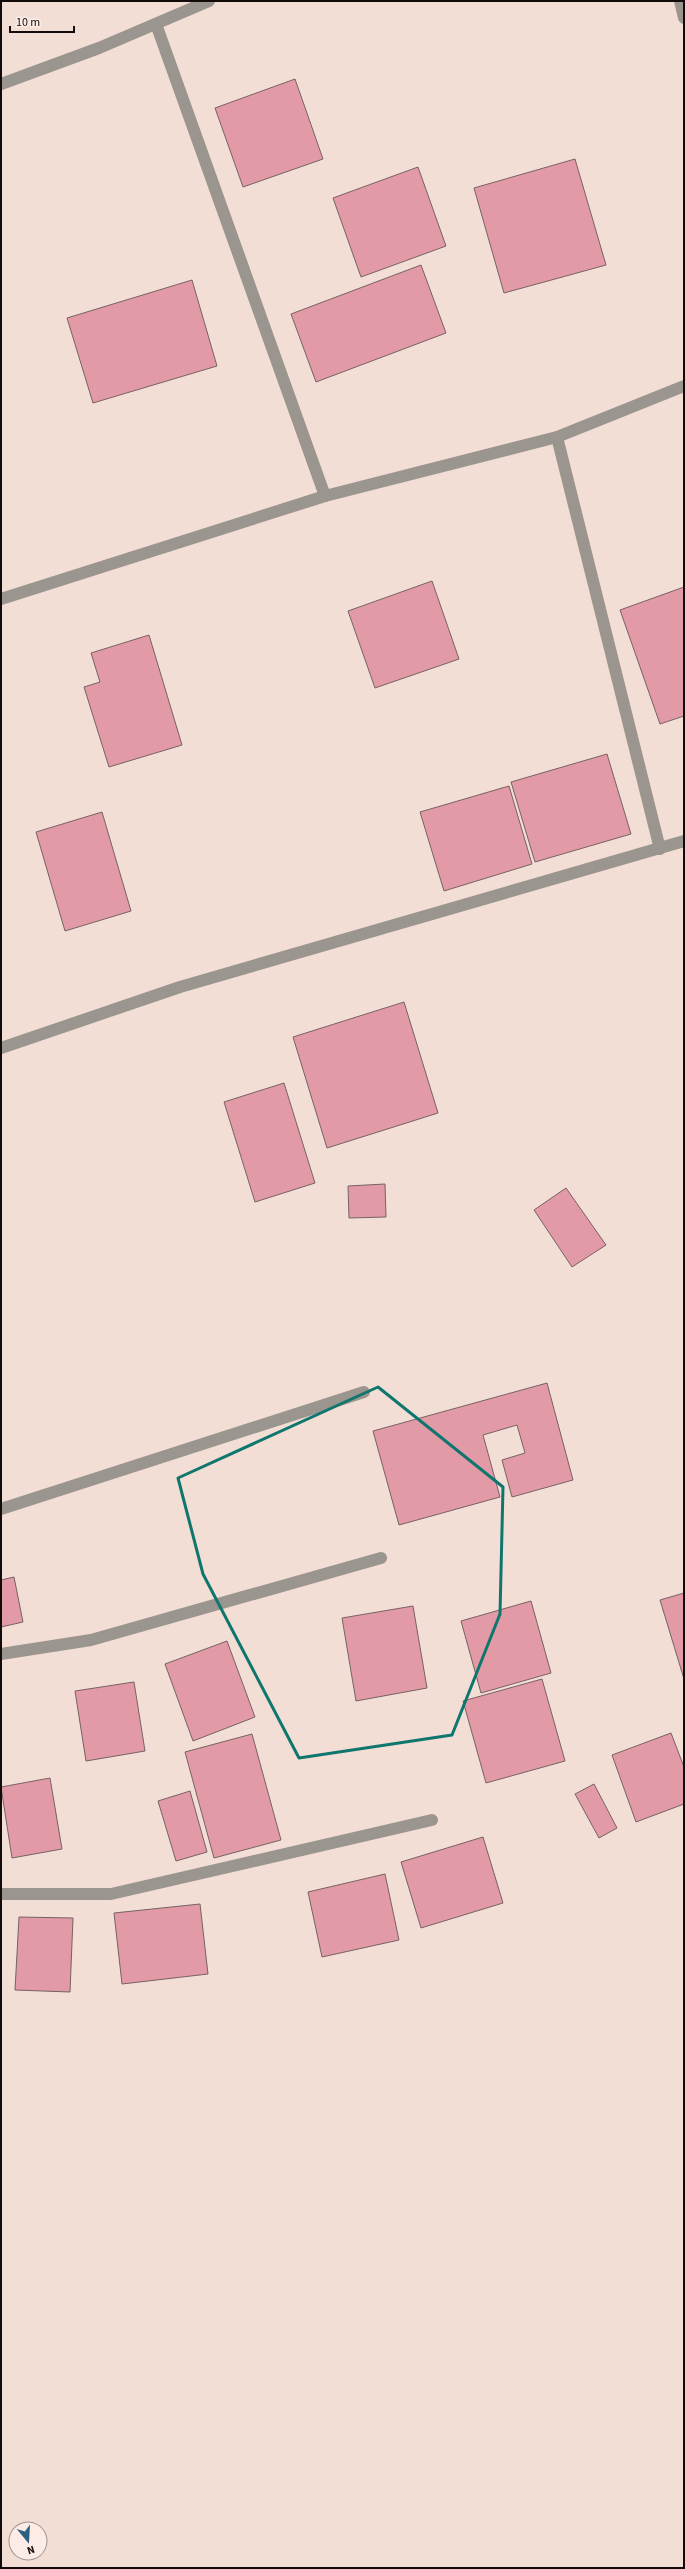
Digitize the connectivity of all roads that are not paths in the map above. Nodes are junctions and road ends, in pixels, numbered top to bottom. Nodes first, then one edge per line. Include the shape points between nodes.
1 (209, 1) edge
2 (680, 1) edge
3 (684, 18) edge
4 (156, 24) junction
5 (1, 84) edge
6 (684, 386) edge
7 (557, 437) junction
8 (325, 496) junction
9 (1, 599) edge
10 (684, 841) edge
11 (660, 849) junction
12 (1, 1048) edge
13 (364, 1392) dead end
14 (1, 1509) edge
15 (381, 1558) dead end
16 (1, 1654) edge
17 (432, 1820) dead end
18 (1, 1894) edge

1 - 4 street
2 - 3 street
4 - 5 street
4 - 8 street
6 - 7 street
7 - 8 street
7 - 11 street
8 - 9 street
10 - 11 street
11 - 12 street via 180,987
13 - 14 street
15 - 16 street via 91,1640
17 - 18 street via 111,1894

